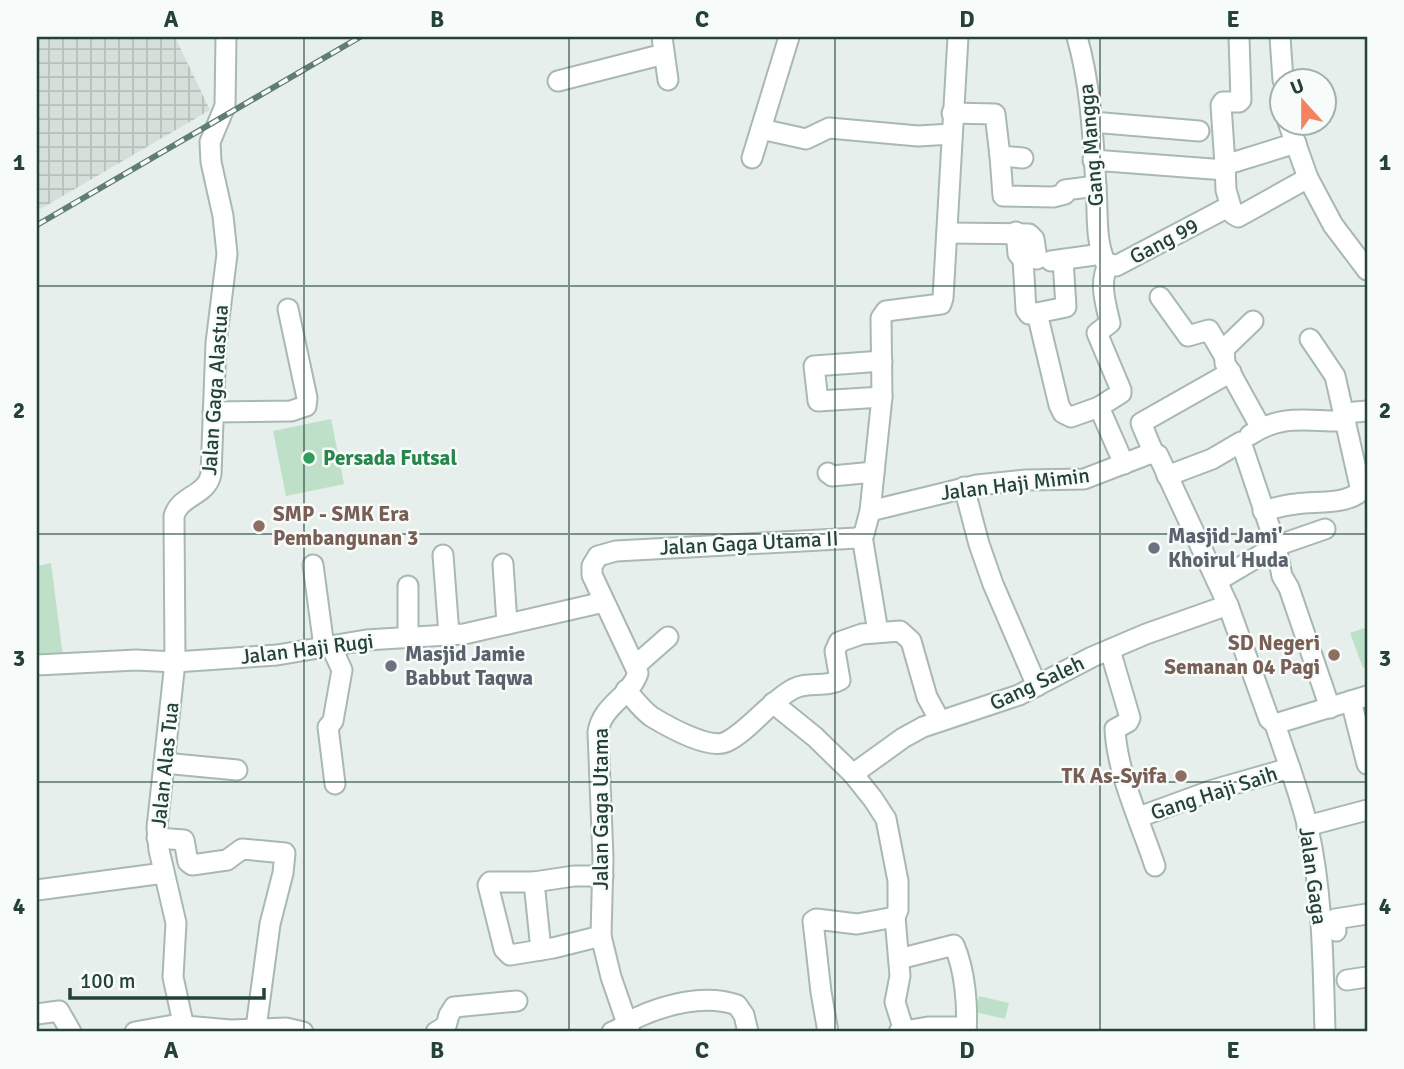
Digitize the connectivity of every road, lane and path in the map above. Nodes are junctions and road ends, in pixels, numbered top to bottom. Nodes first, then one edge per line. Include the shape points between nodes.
1 (226, 37) edge
2 (789, 37) edge
3 (958, 37) edge
4 (1077, 37) edge
5 (1239, 37) edge
6 (1280, 37) edge
7 (663, 45) edge
8 (1282, 66) edge
9 (668, 80) dead end
10 (558, 82) dead end
11 (952, 113) junction
12 (1092, 122) junction
13 (761, 129) junction
14 (1199, 131) dead end
15 (952, 134) junction
16 (1293, 136) edge
17 (1296, 143) junction
18 (1000, 156) junction
19 (752, 158) dead end
20 (1023, 158) dead end
21 (1093, 160) junction
22 (1225, 167) junction
23 (1308, 178) junction
24 (1096, 186) junction
25 (1230, 206) junction
26 (947, 233) junction
27 (1030, 259) junction
28 (1105, 259) junction
29 (1063, 260) junction
30 (1367, 270) edge
31 (1160, 297) dead end
32 (288, 309) dead end
33 (1037, 313) junction
34 (1253, 321) dead end
35 (1310, 340) dead end
36 (1223, 354) junction
37 (882, 360) junction
38 (1231, 372) junction
39 (882, 397) junction
40 (1100, 407) junction
41 (1367, 411) edge
42 (213, 412) junction
43 (1345, 416) junction
44 (1261, 428) junction
45 (1241, 442) junction
46 (1154, 454) junction
47 (1124, 464) junction
48 (874, 472) junction
49 (828, 473) dead end
50 (1167, 476) junction
51 (964, 487) junction
52 (870, 511) junction
53 (1263, 511) junction
54 (1325, 529) dead end
55 (862, 536) junction
56 (1276, 546) junction
57 (443, 555) dead end
58 (503, 564) dead end
59 (313, 565) dead end
60 (1217, 581) junction
61 (408, 586) dead end
62 (604, 602) junction
63 (1228, 605) junction
64 (508, 624) junction
65 (878, 632) junction
66 (449, 635) junction
67 (668, 637) dead end
68 (408, 638) junction
69 (328, 647) junction
70 (1110, 650) junction
71 (175, 662) junction
72 (37, 665) edge
73 (635, 666) junction
74 (1037, 686) junction
75 (626, 690) junction
76 (1359, 699) edge
77 (773, 703) junction
78 (1331, 708) junction
79 (940, 721) junction
80 (1275, 724) junction
81 (164, 763) junction
82 (1367, 764) edge
83 (1290, 768) junction
84 (237, 770) dead end
85 (853, 774) junction
86 (335, 784) dead end
87 (1367, 810) edge
88 (1139, 817) junction
89 (1307, 826) junction
90 (158, 838) junction
91 (1155, 866) dead end
92 (164, 873) junction
93 (603, 876) junction
94 (534, 882) junction
95 (37, 890) edge
96 (1367, 914) edge
97 (895, 917) junction
98 (1335, 919) dead end
99 (601, 936) junction
100 (541, 950) junction
101 (899, 959) junction
102 (1367, 977) edge
103 (1347, 980) dead end
104 (517, 1001) dead end
105 (37, 1014) edge
106 (256, 1028) junction
107 (184, 1029) edge
108 (623, 1029) edge
109 (966, 1030) edge
110 (71, 1032) edge
111 (135, 1032) edge
112 (300, 1032) edge
113 (436, 1032) edge
114 (748, 1032) edge
115 (828, 1032) edge
116 (901, 1032) edge
117 (1325, 1032) edge

1 - 42 street, Jalan Gaga Alastua via 225,106 210,147 227,254
2 - 13 street
3 - 11 street, Jalan Gaga Utama II
4 - 12 street, Gang Mangga
5 - 22 street via 1241,100 1221,105
6 - 8 street
7 - 9 street
7 - 10 street
11 - 15 street, Jalan Gaga Utama II
11 - 18 street via 995,114
12 - 14 street
12 - 21 street, Gang Mangga
13 - 15 street via 806,139 829,128 918,136
13 - 19 street
15 - 26 street, Jalan Gaga Utama II
16 - 17 street
17 - 22 street
17 - 23 street
18 - 20 street
18 - 24 street via 1003,196 1053,197 1065,190
21 - 22 street
21 - 24 street, Gang Mangga
22 - 25 street
23 - 25 street via 1238,217
23 - 30 street via 1333,225
24 - 28 street, Gang Mangga
25 - 28 street, Gang 99 via 1116,266
26 - 27 street via 1016,232 1018,254
26 - 37 street, Jalan Gaga Utama II via 940,304 886,311 881,318
27 - 29 street, Gang 99
27 - 33 street via 1026,310
28 - 29 street, Gang 99
28 - 40 street, Gang Mangga via 1103,281 1110,323 1097,333 1121,393
29 - 33 street via 1066,307
31 - 36 street via 1188,336 1209,330
32 - 42 street via 306,406 291,411
33 - 40 street via 1063,413 1071,417
34 - 36 street
35 - 43 street via 1335,376
36 - 38 street
37 - 39 street, Jalan Gaga Utama II
37 - 39 street via 814,365 818,401
38 - 44 street
38 - 46 street via 1141,423
39 - 48 street, Jalan Gaga Utama II
40 - 47 street
41 - 43 street
42 - 71 street, Jalan Gaga Alastua via 210,481 180,505 174,516
43 - 44 street via 1323,422 1294,419
43 - 53 street via 1362,484 1359,494
44 - 45 street
45 - 50 street
45 - 53 street
46 - 47 street, Jalan Haji Mimin
46 - 50 street
47 - 51 street, Jalan Haji Mimin via 1084,478
48 - 49 street
48 - 52 street, Jalan Gaga Utama II
50 - 60 street
51 - 52 street, Jalan Haji Mimin
51 - 74 street via 993,584
52 - 55 street, Jalan Gaga Utama II
53 - 56 street
54 - 56 street
55 - 62 street, Jalan Gaga Utama II via 602,554 595,558 592,571
55 - 65 street
56 - 60 street
56 - 78 street via 1282,576
57 - 66 street
58 - 64 street
59 - 69 street
60 - 63 street
61 - 68 street
62 - 64 street, Jalan Haji Rugi
62 - 73 street
63 - 70 street, Gang Saleh
63 - 80 street via 1269,719
64 - 66 street, Jalan Haji Rugi
65 - 77 street via 839,642 835,651 837,682 799,686
65 - 79 street via 900,631 908,636
66 - 68 street, Jalan Haji Rugi
67 - 73 street
68 - 69 street, Jalan Haji Rugi
69 - 71 street, Jalan Haji Rugi
69 - 86 street via 342,670 328,727
70 - 74 street, Gang Saleh
70 - 88 street, Gang Haji Saih via 1130,718 1115,731
71 - 72 street, Jalan Haji Rugi
71 - 81 street, Jalan Alas Tua
73 - 75 street, Jalan Gaga Utama via 637,678
74 - 79 street, Gang Saleh
75 - 77 street via 650,715 713,744 733,738
75 - 93 street, Jalan Gaga Utama via 602,716 598,732
76 - 78 street
76 - 82 street
77 - 85 street
78 - 80 street
79 - 85 street, Gang Saleh via 903,738
80 - 83 street, Jalan Gaga
81 - 84 street
81 - 90 street, Jalan Alas Tua
83 - 88 street, Gang Haji Saih
83 - 89 street, Jalan Gaga
85 - 97 street via 886,819 898,881
87 - 89 street
88 - 91 street, Gang Haji Saih
89 - 117 street, Jalan Gaga via 1321,926
90 - 92 street, Jalan Alas Tua
90 - 106 street via 184,840 192,865 227,860 242,849 285,853
92 - 95 street
92 - 107 street, Jalan Alas Tua via 176,923 172,971
93 - 94 street
93 - 99 street, Jalan Gaga Utama
94 - 100 street
94 - 100 street via 488,885 506,953
96 - 98 street
97 - 101 street
97 - 115 street via 857,924 813,920
99 - 100 street
99 - 108 street, Jalan Gaga Utama
101 - 109 street via 954,946 959,956
101 - 116 street via 895,1002
102 - 103 street
104 - 113 street via 454,1007 446,1026
105 - 110 street via 59,1011
106 - 107 street
106 - 112 street
107 - 111 street via 174,1024
108 - 114 street via 633,1019 668,1006 723,1000 737,1005
109 - 116 street via 928,1027

